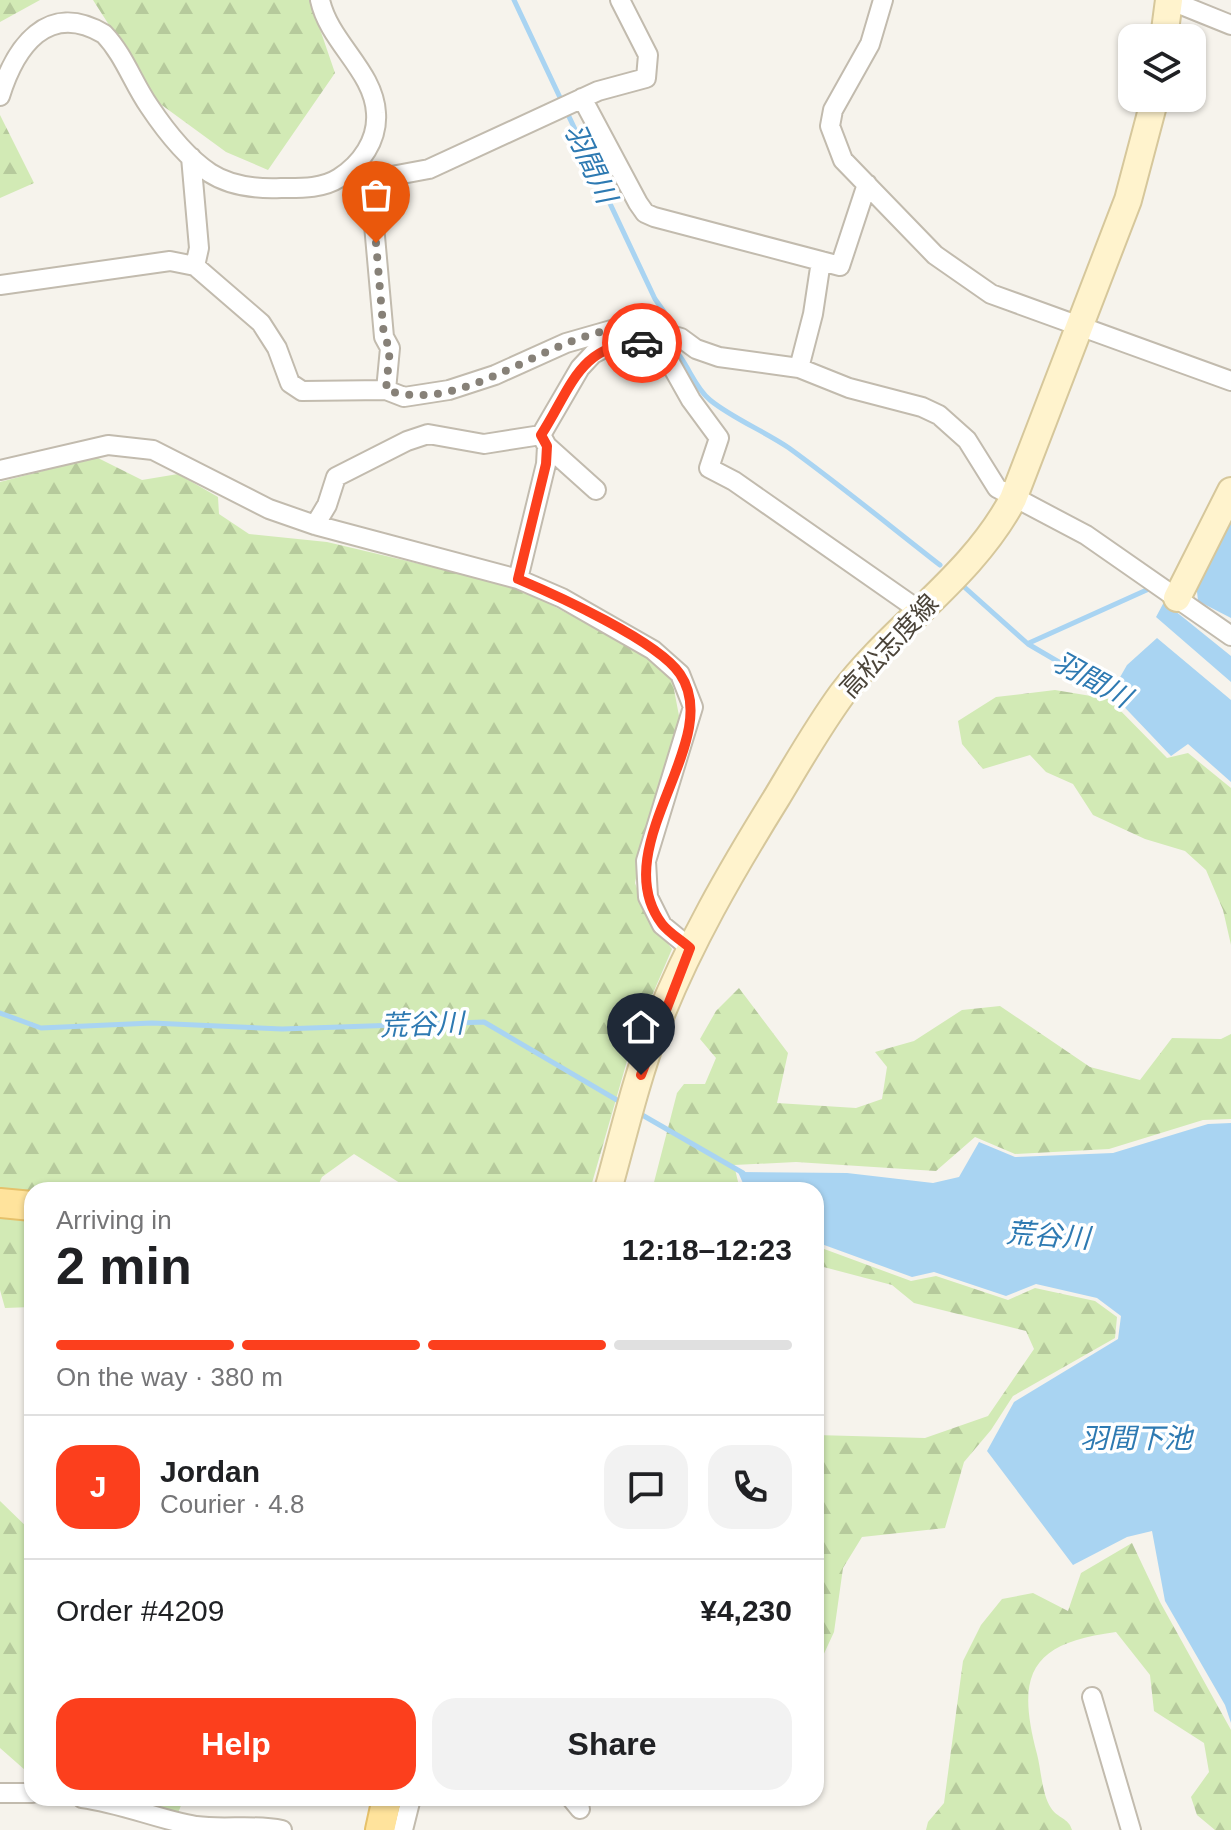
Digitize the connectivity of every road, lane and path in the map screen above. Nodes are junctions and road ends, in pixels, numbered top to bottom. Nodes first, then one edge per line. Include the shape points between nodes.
1 (320, 0) edge
2 (620, 0) edge
3 (883, 0) edge
4 (895, 0) edge
5 (1169, 0) edge
6 (1166, 24) edge
7 (1231, 25) edge
8 (870, 44) junction
9 (0, 96) edge
10 (570, 104) junction
11 (1151, 112) edge
12 (191, 157) junction
13 (347, 174) junction
14 (370, 180) junction
15 (867, 184) junction
16 (821, 261) junction
17 (195, 266) junction
18 (0, 285) edge
19 (1082, 325) junction
20 (656, 337) junction
21 (799, 368) junction
22 (1231, 381) edge
23 (386, 390) junction
24 (544, 440) junction
25 (0, 470) edge
26 (596, 490) dead end
27 (1231, 491) edge
28 (1013, 499) junction
29 (315, 525) junction
30 (518, 579) junction
31 (1177, 598) junction
32 (920, 611) junction
33 (1231, 636) edge
34 (690, 948) junction
35 (610, 1182) edge
36 (0, 1203) edge
37 (24, 1205) edge
38 (1092, 1697) dead end
39 (0, 1793) edge
40 (24, 1793) edge
41 (118, 1806) edge
42 (385, 1806) edge
43 (409, 1806) edge
44 (282, 1830) edge
45 (380, 1830) edge
46 (403, 1830) edge
47 (1131, 1830) edge

1 - 13 street via 375,105 373,134
2 - 10 street via 648,55 646,78
3 - 8 street
4 - 8 street
5 - 6 main road
5 - 7 street
8 - 15 street via 846,81 830,126 843,160
9 - 12 street via 19,44 47,18 70,13 105,35 148,105
10 - 14 street via 429,169
10 - 16 street via 645,213
11 - 19 main road, 高松志度線 via 1128,200
12 - 13 street via 235,184 270,188 309,188
12 - 17 street via 199,248
13 - 14 street
14 - 23 street via 384,337 390,348
15 - 16 street via 840,266
15 - 19 street via 962,277 991,294
16 - 21 street
17 - 18 street via 170,261
17 - 23 street via 261,323 290,383 302,391
19 - 22 street
19 - 28 main road, 高松志度線
20 - 21 street via 719,357
20 - 23 street via 622,327 566,343 449,390 404,397
20 - 24 street via 610,345 593,354 580,368
20 - 32 street via 719,438 709,468
21 - 28 street via 939,415 967,440 997,488
24 - 26 street
24 - 29 street via 484,444 428,434 407,441 336,477
24 - 30 street
25 - 29 street via 108,445 153,450 269,509
27 - 31 main road
28 - 31 street via 1086,535
28 - 32 main road, 高松志度線 via 998,529
29 - 30 street
30 - 34 street via 653,650 680,674 693,707 679,763 656,820 647,873 648,897 662,925
31 - 33 street
32 - 34 main road, 高松志度線 via 840,696 737,861
34 - 35 main road, 高松志度線 via 655,1030
36 - 37 main road
38 - 47 street
39 - 40 street
41 - 44 street via 196,1826
42 - 45 main road
43 - 46 street

